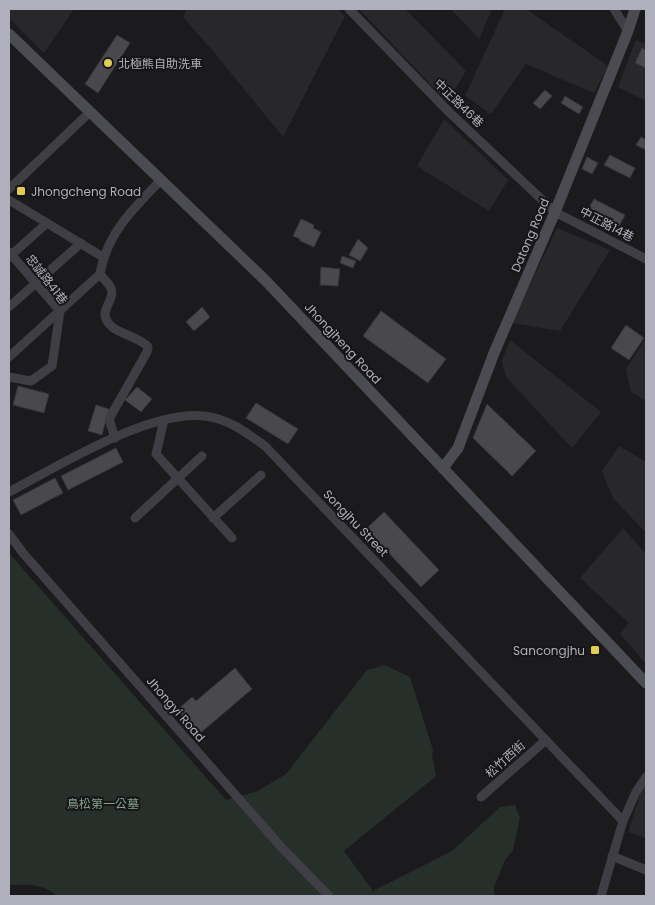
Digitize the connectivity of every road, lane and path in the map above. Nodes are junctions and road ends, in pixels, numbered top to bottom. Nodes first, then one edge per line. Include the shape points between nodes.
1 (349, 9) edge
2 (614, 9) edge
3 (635, 9) edge
4 (628, 31) junction
5 (9, 34) edge
6 (90, 112) junction
7 (161, 180) junction
8 (9, 189) edge
9 (9, 200) edge
10 (555, 212) junction
11 (47, 223) junction
12 (81, 243) junction
13 (10, 254) edge
14 (103, 258) junction
15 (646, 259) edge
16 (100, 274) junction
17 (37, 282) junction
18 (9, 308) edge
19 (60, 311) junction
20 (9, 357) edge
21 (9, 377) edge
22 (164, 420) junction
23 (115, 438) junction
24 (202, 456) dead end
25 (443, 468) junction
26 (261, 475) dead end
27 (177, 479) junction
28 (9, 492) edge
29 (135, 518) dead end
30 (213, 518) junction
31 (9, 534) edge
32 (232, 538) dead end
33 (646, 683) edge
34 (546, 740) junction
35 (646, 777) edge
36 (481, 798) dead end
37 (623, 821) junction
38 (612, 856) junction
39 (646, 870) edge
40 (329, 896) edge
41 (601, 896) edge

1 - 10 street, 中正路46巷 via 449,112
2 - 4 street
3 - 4 main road, Datong Road
4 - 10 main road, Datong Road
5 - 6 main road, Jhongjheng Road
6 - 7 main road, Jhongjheng Road
6 - 8 street
7 - 14 street via 119,226
7 - 25 main road, Jhongjheng Road via 266,281
9 - 11 street
10 - 15 street, 中正路14巷
10 - 25 main road, Datong Road via 494,353 458,448
11 - 12 street
11 - 13 street
12 - 14 street
12 - 17 street
13 - 17 street, 忠誠路41巷
14 - 16 street
16 - 19 street
16 - 23 street via 111,287 106,319 112,327 143,341 148,347 109,419
17 - 18 street
17 - 19 street, 忠誠路41巷
19 - 20 street
19 - 21 street, 忠誠路41巷 via 52,366 31,380
22 - 23 street, Songjhu Street
22 - 27 street via 156,454
22 - 34 street, Songjhu Street via 206,416 236,425 265,446
23 - 28 street, Songjhu Street
24 - 27 street
25 - 33 main road, Jhongjheng Road
26 - 30 street
27 - 29 street
27 - 30 street
30 - 32 street
31 - 40 street, Jhongyi Road via 283,849
34 - 36 street, 松竹西街
34 - 37 street, Songjhu Street
35 - 37 street
37 - 38 street
38 - 39 street
38 - 41 street

